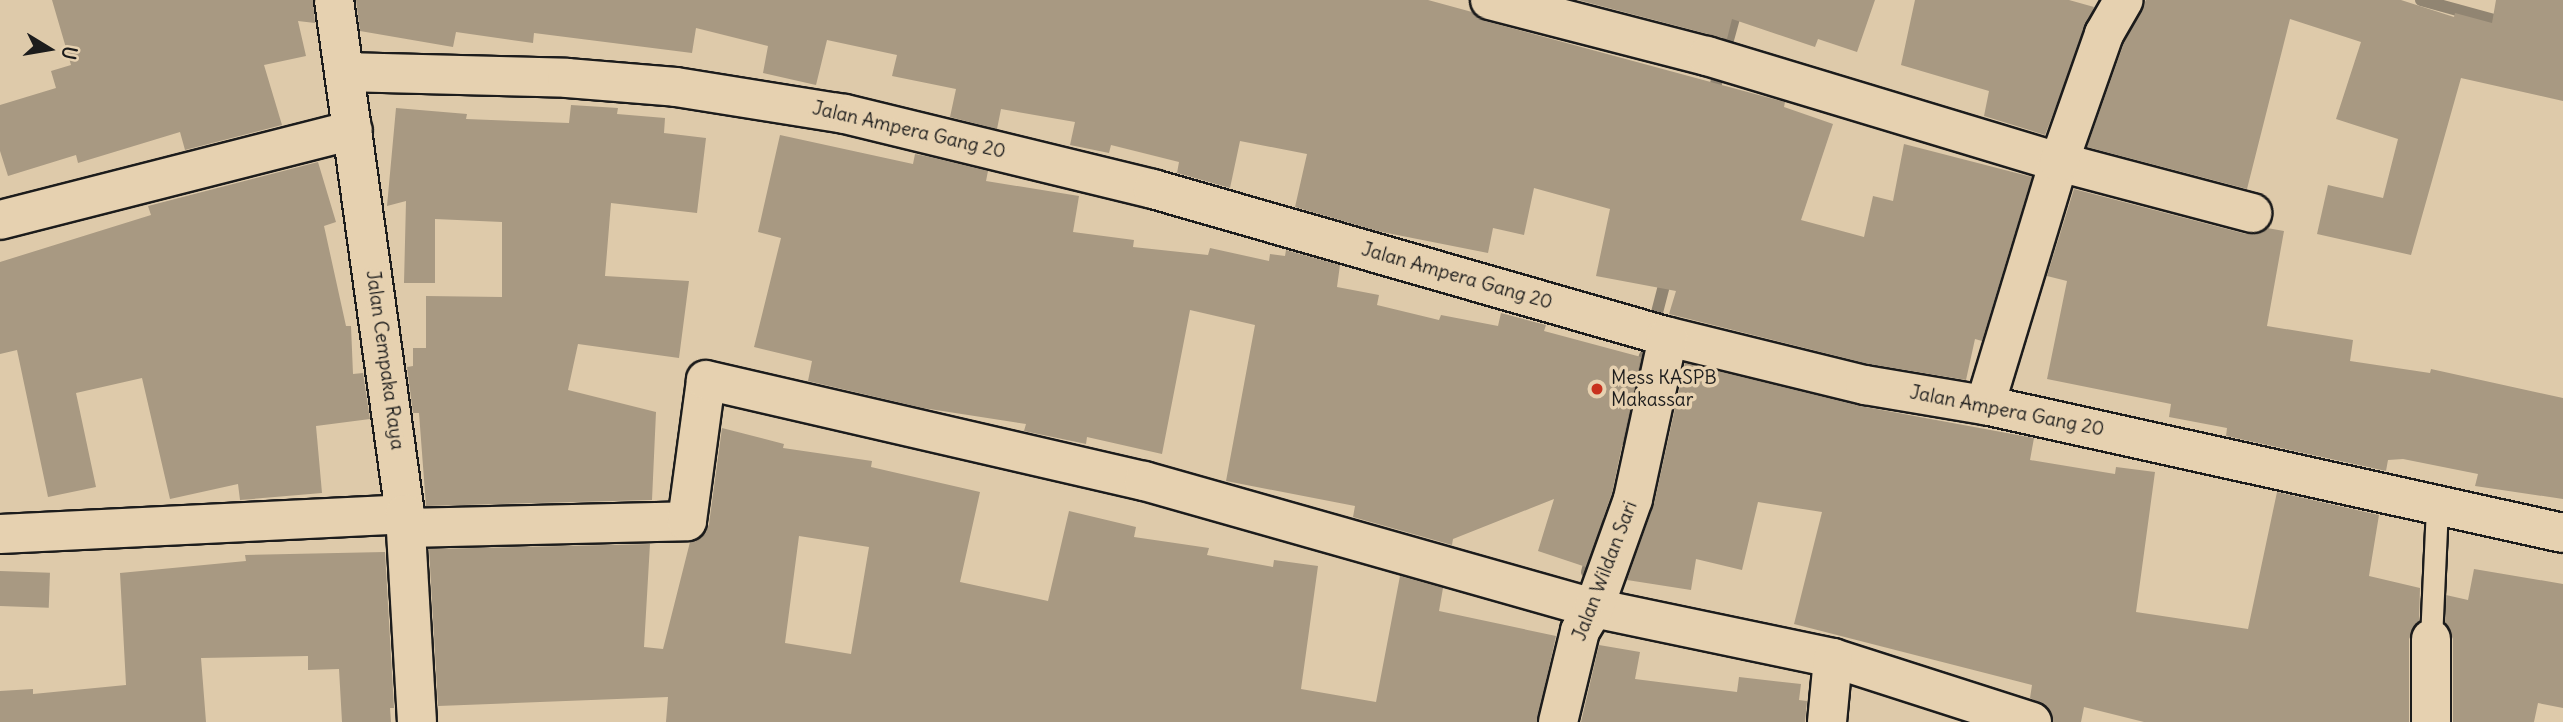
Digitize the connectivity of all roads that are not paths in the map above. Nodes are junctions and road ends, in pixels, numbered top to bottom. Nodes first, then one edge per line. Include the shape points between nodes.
1 (334, 0) edge
2 (1490, 0) edge
3 (2124, 0) edge
4 (344, 72) junction
5 (354, 130) junction
6 (2059, 162) junction
7 (2252, 213) dead end
8 (0, 220) edge
9 (1658, 334) junction
10 (1985, 405) junction
11 (2437, 506) junction
12 (406, 521) junction
13 (2563, 533) edge
14 (0, 534) edge
15 (1594, 608) junction
16 (2431, 639) joint
17 (1833, 658) junction
18 (417, 722) edge
19 (1558, 722) edge
20 (1827, 722) edge
21 (2032, 722) edge
22 (2431, 722) edge

1 - 4 street, Jalan Cempaka Raya
2 - 6 street via 1721,61
3 - 6 street via 2104,34
4 - 5 street, Jalan Cempaka Raya
4 - 9 street, Jalan Ampera Gang 20 via 567,78 676,87 820,109 1153,190
5 - 8 street
5 - 12 street, Jalan Cempaka Raya
6 - 7 street
6 - 10 street
9 - 10 street, Jalan Ampera Gang 20 via 1865,385
9 - 15 street, Jalan Wildan Sari via 1633,499
10 - 11 street, Jalan Ampera Gang 20
11 - 13 street, Jalan Ampera Gang 20
11 - 16 lane
12 - 14 street
12 - 15 street via 687,521 706,380 1144,481
12 - 18 street, Jalan Cempaka Raya
15 - 17 street
15 - 19 street, Jalan Wildan Sari via 1580,631
16 - 22 street
17 - 20 street
17 - 21 street

